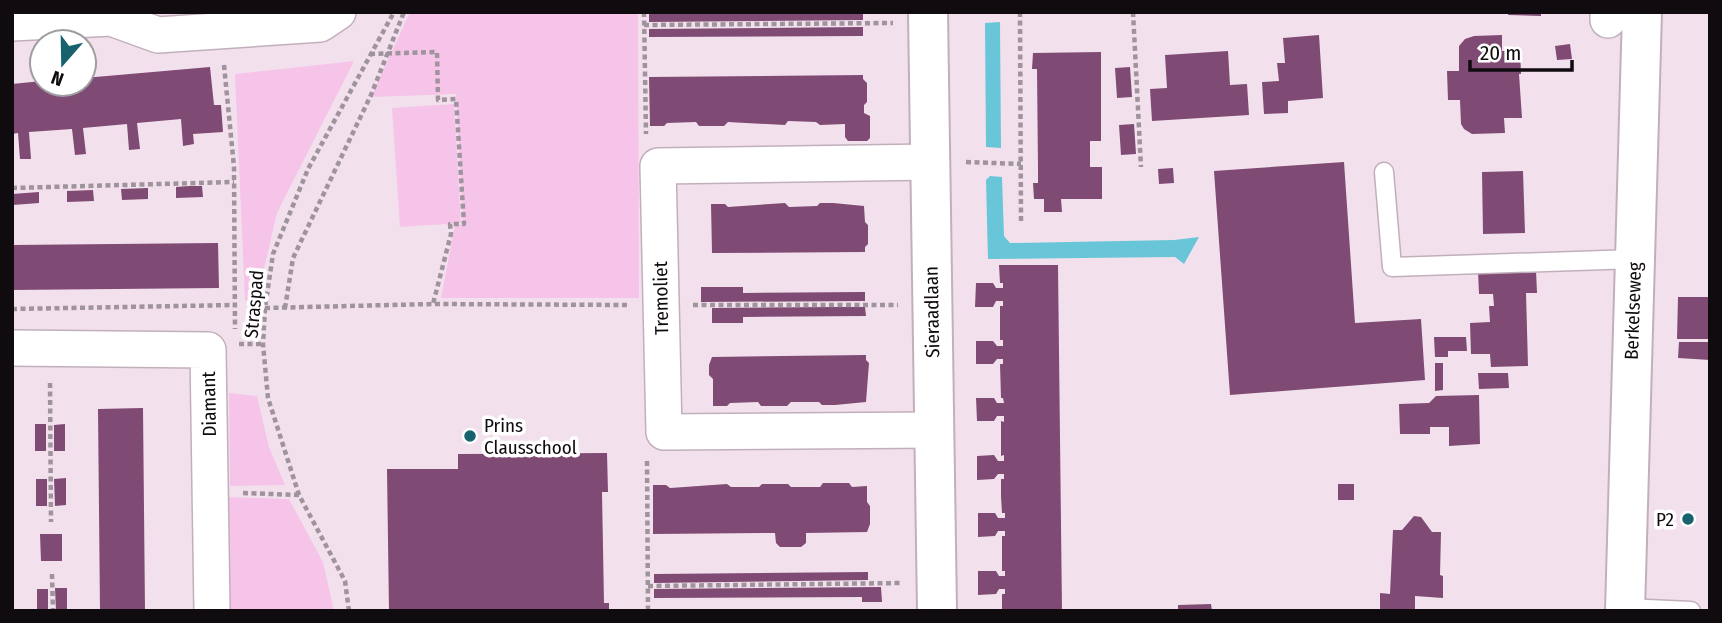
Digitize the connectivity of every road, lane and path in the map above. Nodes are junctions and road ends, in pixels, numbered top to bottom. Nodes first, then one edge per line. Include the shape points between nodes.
1 (338, 12) edge
2 (394, 12) edge
3 (404, 12) edge
4 (644, 12) edge
5 (1020, 12) edge
6 (1133, 12) edge
7 (1619, 15) edge
8 (928, 18) edge
9 (12, 23) edge
10 (644, 25) junction
11 (220, 32) junction
12 (370, 54) junction
13 (389, 54) junction
14 (930, 162) junction
15 (1021, 164) junction
16 (658, 166) junction
17 (1141, 167) dead end
18 (1384, 172) dead end
19 (234, 182) junction
20 (12, 188) edge
21 (1021, 223) dead end
22 (1635, 259) junction
23 (433, 304) junction
24 (235, 305) junction
25 (661, 305) junction
26 (932, 305) junction
27 (265, 308) junction
28 (285, 308) junction
29 (12, 309) edge
30 (235, 331) dead end
31 (12, 348) edge
32 (50, 348) junction
33 (934, 430) junction
34 (664, 432) junction
35 (210, 492) junction
36 (299, 495) junction
37 (51, 522) dead end
38 (52, 573) dead end
39 (648, 586) junction
40 (937, 596) edge
41 (1625, 609) edge
42 (53, 611) edge
43 (212, 611) edge
44 (349, 611) edge
45 (648, 611) edge
46 (1691, 611) edge

1 - 11 street via 320,24
2 - 12 path, Straspad
3 - 13 path
4 - 10 path
5 - 15 path
6 - 17 path
7 - 22 street, Berkelseweg
8 - 10 path
8 - 14 street, Sieraadlaan
9 - 11 street via 111,19 158,35
10 - 16 path via 646,158
11 - 19 path
12 - 13 path
12 - 27 path, Straspad via 308,169 273,254
13 - 23 path via 437,52 438,100 456,99 464,224 450,224
13 - 28 path via 293,258
14 - 15 path
14 - 16 street
14 - 26 street, Sieraadlaan
15 - 21 path
16 - 25 street, Tremoliet
18 - 22 lane via 1392,267
19 - 20 path
19 - 24 path
22 - 41 street, Berkelseweg
23 - 25 path
23 - 28 path
24 - 29 path
24 - 30 path
25 - 26 path
25 - 34 street, Tremoliet
26 - 33 street, Sieraadlaan
27 - 28 path
27 - 36 path, Straspad via 268,398
31 - 32 street, Diamant
32 - 35 street, Diamant via 208,350
32 - 37 path
33 - 34 street
33 - 40 street, Sieraadlaan
34 - 39 path via 647,451
35 - 36 path
35 - 43 street, Diamant
36 - 44 path, Straspad via 345,581
38 - 42 path
39 - 40 path
39 - 45 path
41 - 46 lane

